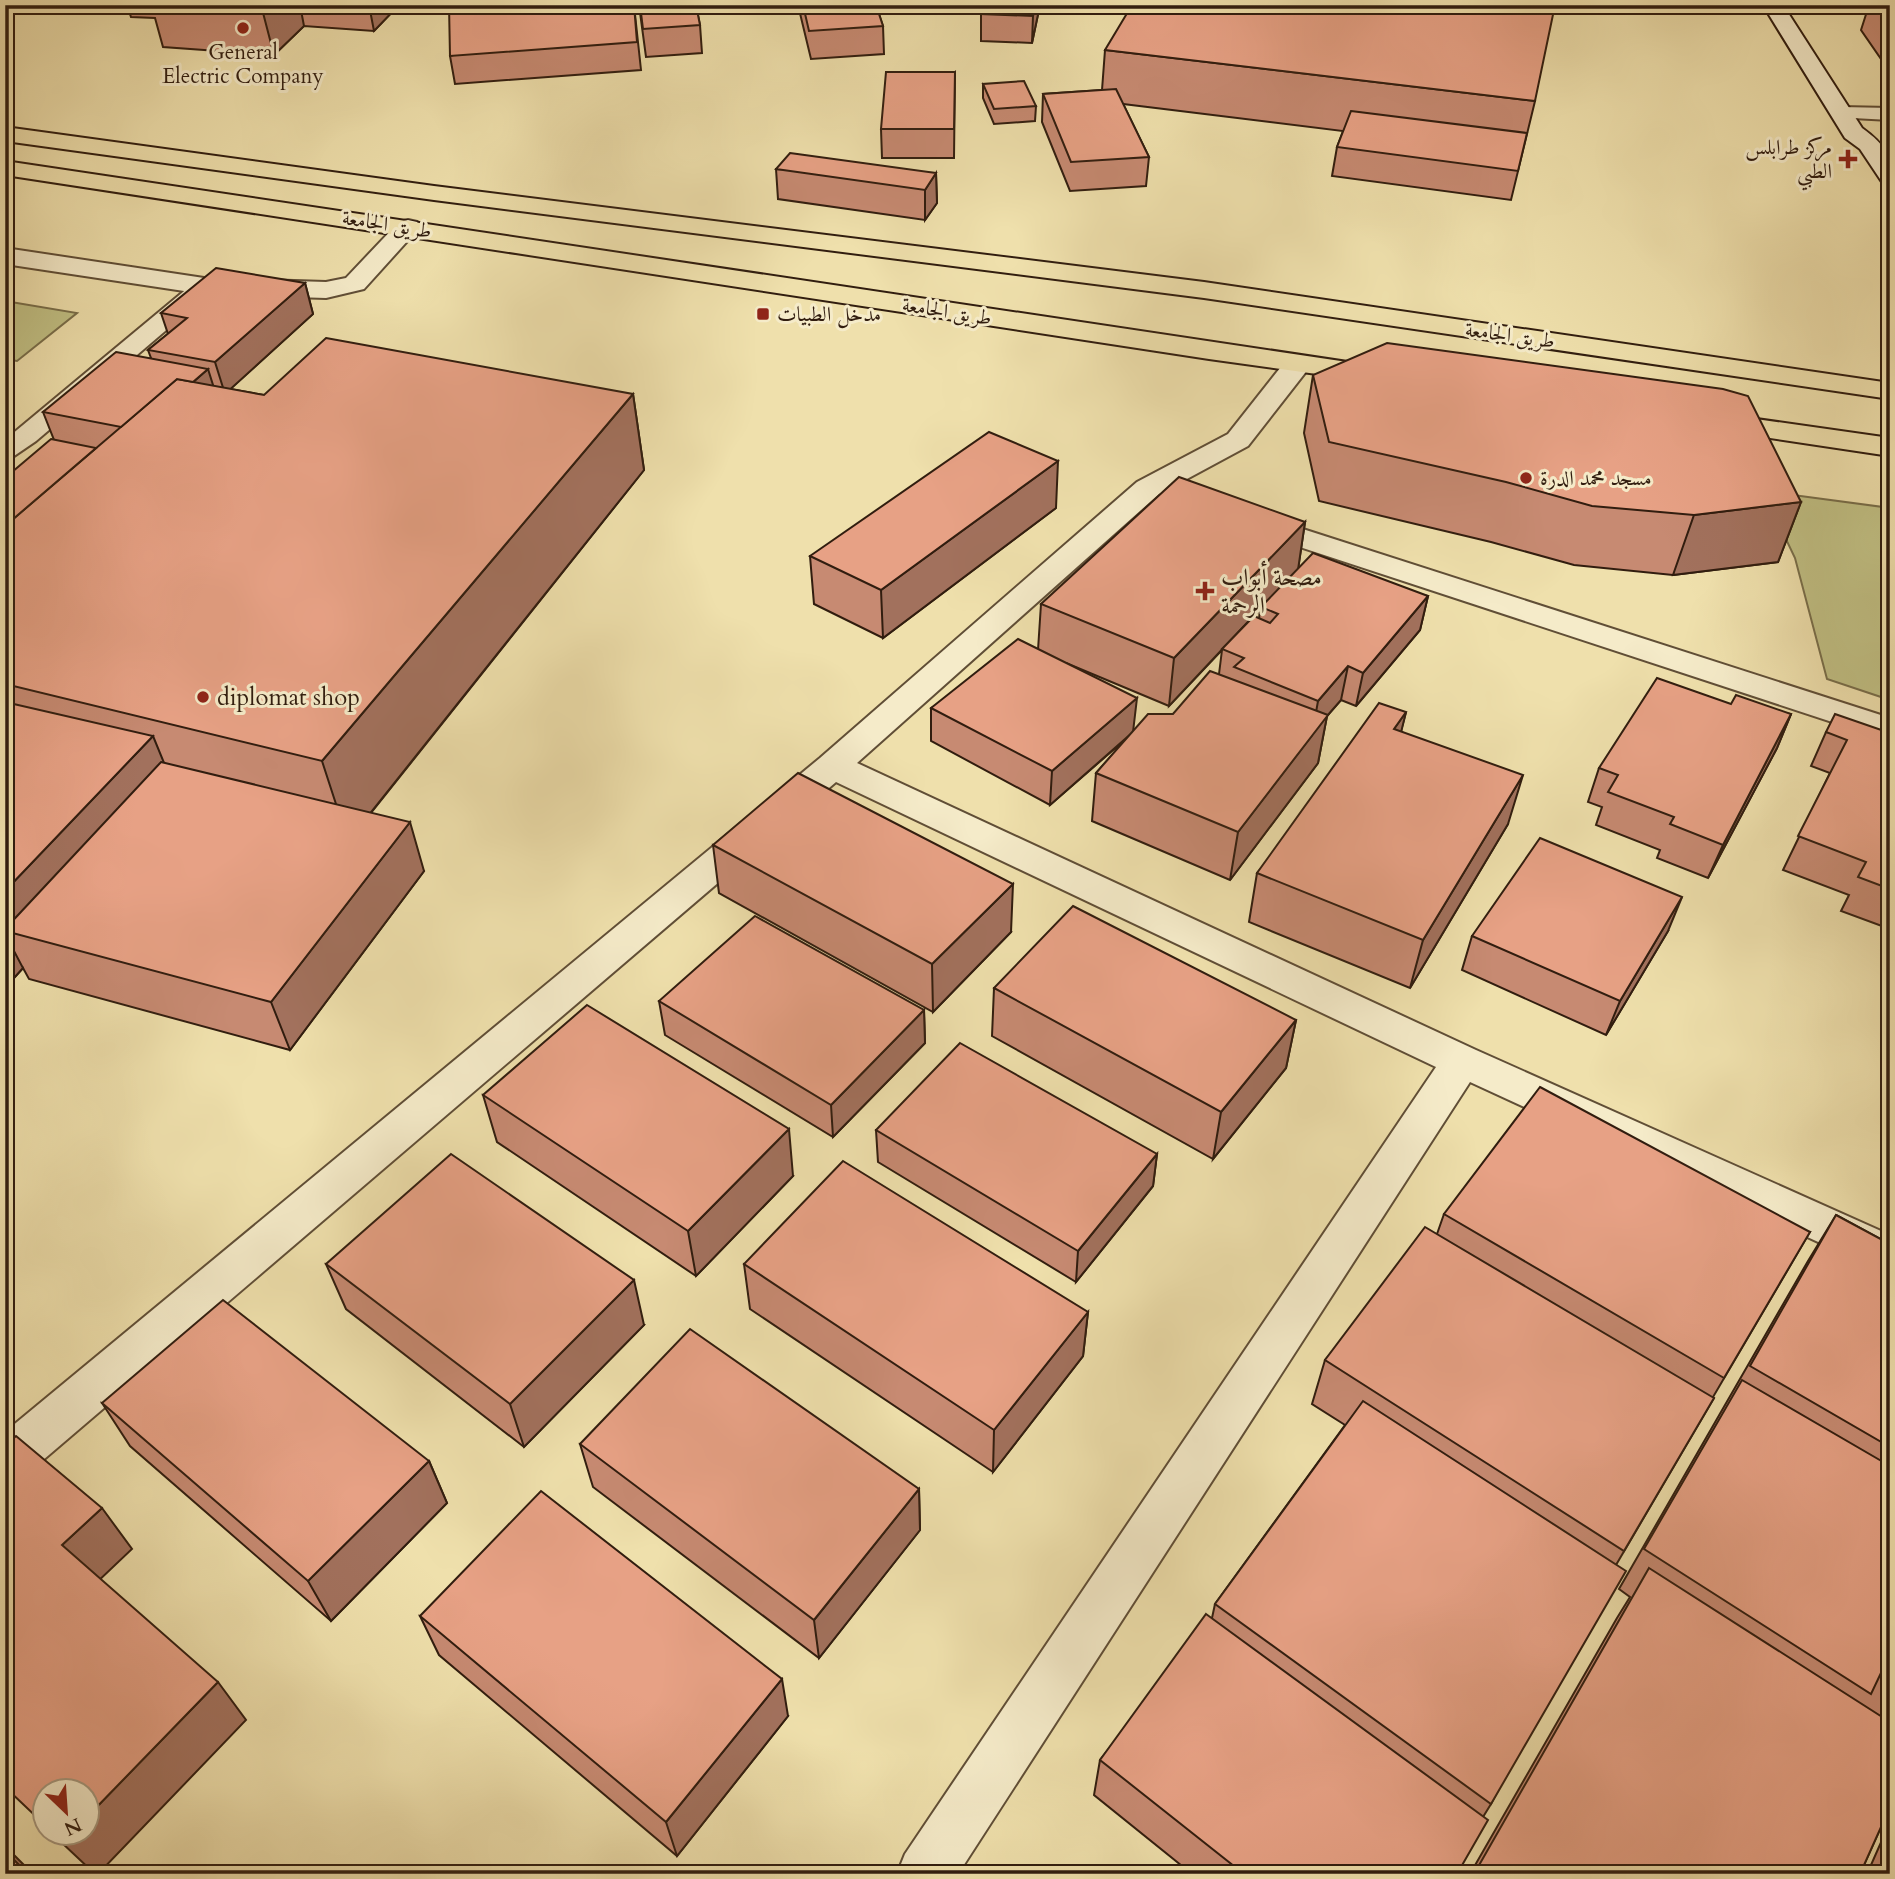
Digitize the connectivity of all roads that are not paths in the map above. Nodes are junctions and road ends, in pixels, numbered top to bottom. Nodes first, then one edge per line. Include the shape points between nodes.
1 (1773, 5) edge
2 (1890, 114) edge
3 (1847, 123) junction
4 (5, 134) edge
5 (5, 168) edge
6 (1886, 186) edge
7 (408, 227) junction
8 (5, 256) edge
9 (204, 286) junction
10 (1298, 364) junction
11 (1408, 379) edge
12 (1890, 391) edge
13 (1683, 418) edge
14 (1890, 447) edge
15 (5, 450) edge
16 (1148, 488) junction
17 (1188, 501) edge
18 (1228, 514) edge
19 (1890, 730) edge
20 (832, 766) junction
21 (1462, 1061) junction
22 (1890, 1256) edge
23 (5, 1462) edge
24 (925, 1874) edge

1 - 3 street
2 - 3 lane
3 - 6 street via 1850,142
4 - 12 highway, طريق الجامعة via 1204,290
5 - 7 highway, طريق الجامعة
7 - 9 street via 355,284 326,290
7 - 10 highway, طريق الجامعة
8 - 9 street
9 - 15 lane
10 - 11 highway, طريق الجامعة
10 - 16 street via 1238,440
13 - 14 highway
16 - 17 street
16 - 20 street
18 - 19 street
20 - 21 street
20 - 23 street
21 - 22 street
21 - 24 street

